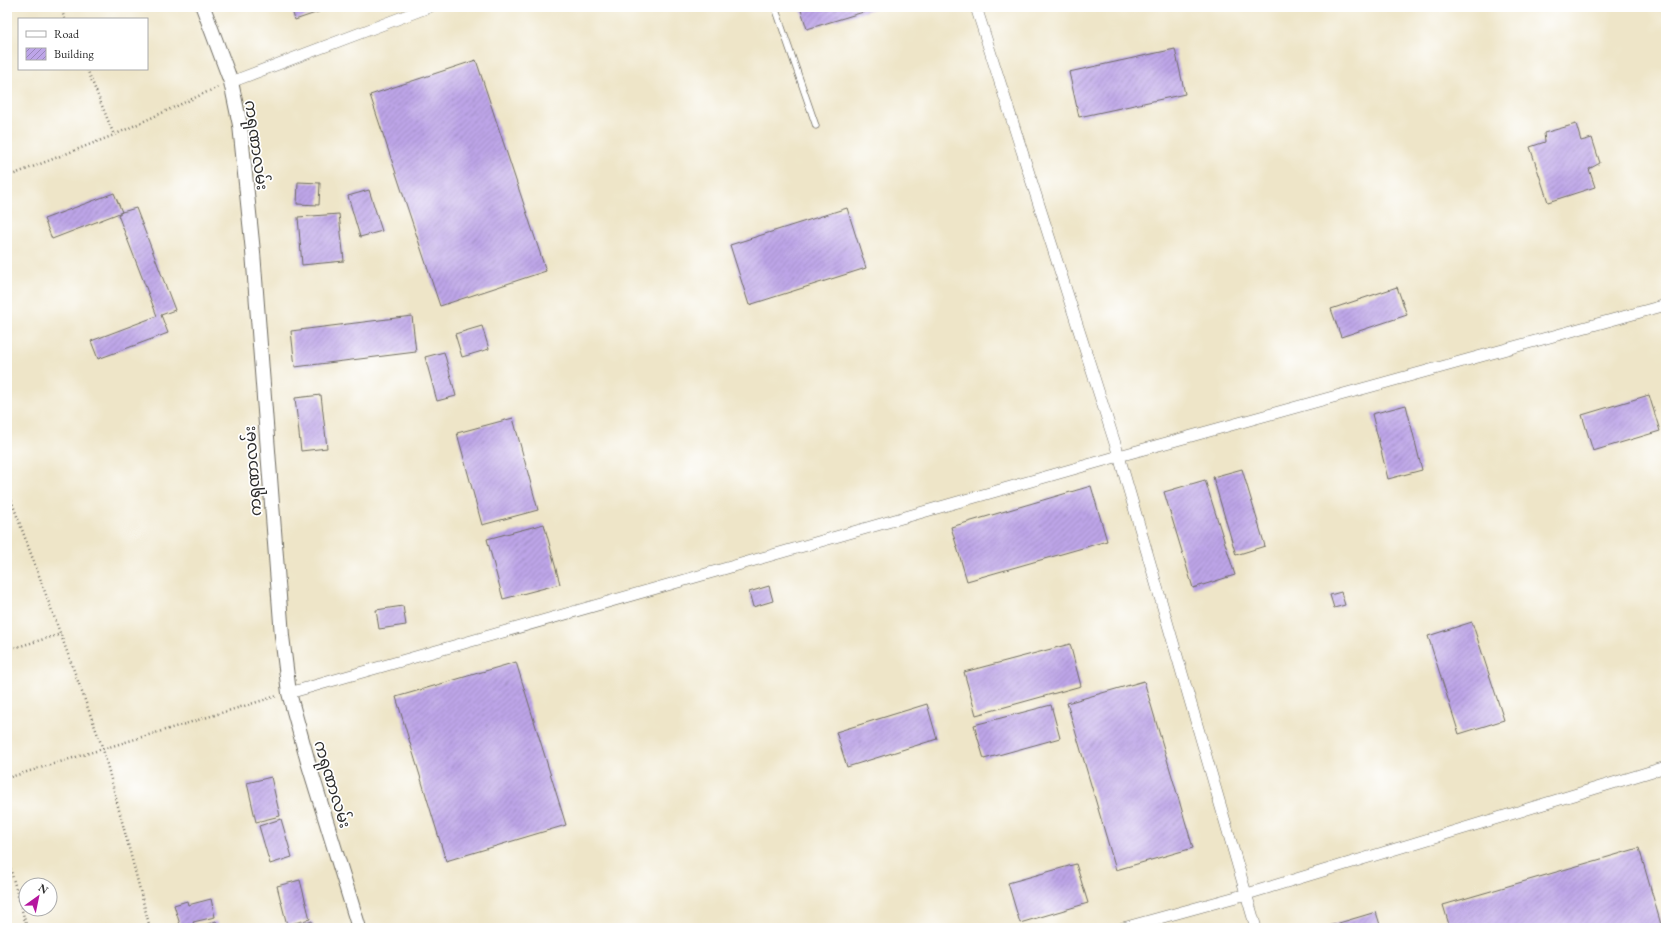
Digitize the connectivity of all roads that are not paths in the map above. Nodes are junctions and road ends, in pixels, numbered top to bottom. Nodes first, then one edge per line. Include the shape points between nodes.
1 (203, 7) edge
2 (429, 7) edge
3 (775, 7) edge
4 (976, 7) edge
5 (231, 82) junction
6 (816, 126) dead end
7 (1666, 305) edge
8 (1119, 456) junction
9 (289, 693) junction
10 (1666, 767) edge
11 (1247, 894) junction
12 (359, 928) edge
13 (1122, 928) edge
14 (1256, 928) edge

1 - 5 street, ကရုဏာလမ်း
2 - 5 street
3 - 6 lane
4 - 8 street
5 - 9 street, ကရုဏာလမ်း via 240,125 253,252 282,636
7 - 8 street
8 - 9 street
8 - 11 street
9 - 12 street, ကရုဏာလမ်း
10 - 11 street
11 - 13 street
11 - 14 street

